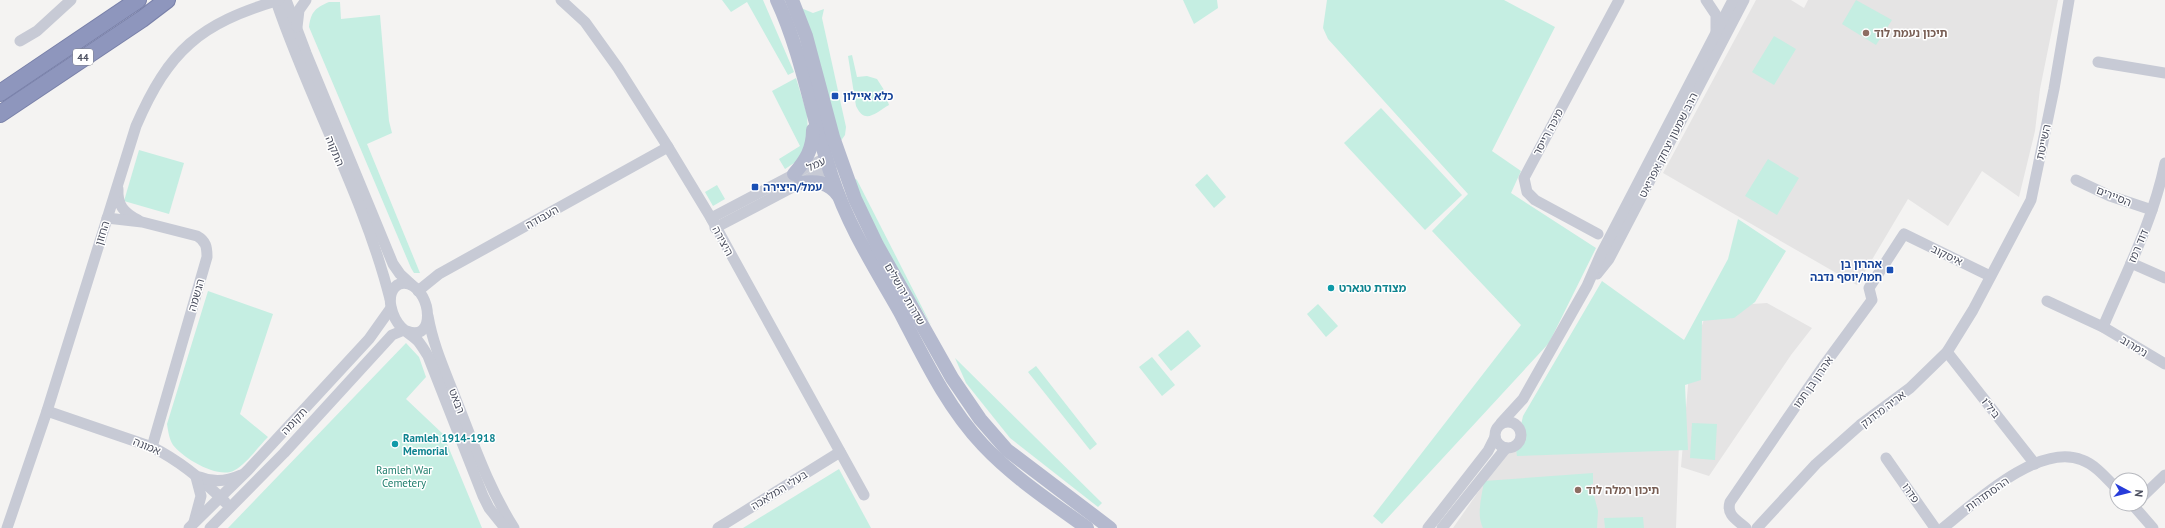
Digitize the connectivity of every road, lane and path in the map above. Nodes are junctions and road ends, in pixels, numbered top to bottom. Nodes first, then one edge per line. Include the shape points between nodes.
1 (71, 0) edge
2 (138, 0) edge
3 (167, 0) edge
4 (280, 0) edge
5 (306, 0) edge
6 (561, 0) edge
7 (777, 0) edge
8 (792, 0) edge
9 (1619, 0) edge
10 (1706, 0) edge
11 (2069, 0) edge
12 (1734, 3) edge
13 (296, 29) junction
14 (1714, 37) junction
15 (20, 41) dead end
16 (2098, 62) dead end
17 (2165, 73) edge
18 (0, 93) edge
19 (812, 111) junction
20 (0, 114) edge
21 (668, 147) junction
22 (831, 161) junction
23 (2165, 163) edge
24 (798, 178) junction
25 (2076, 180) dead end
26 (118, 183) junction
27 (2163, 184) edge
28 (838, 196) junction
29 (2152, 210) junction
30 (107, 218) junction
31 (142, 222) junction
32 (713, 223) junction
33 (1598, 234) dead end
34 (1904, 234) joint
35 (2131, 263) junction
36 (1990, 276) junction
37 (2164, 278) edge
38 (1587, 286) junction
39 (415, 288) junction
40 (2046, 301) dead end
41 (391, 305) junction
42 (428, 314) junction
43 (2103, 327) junction
44 (406, 331) junction
45 (1947, 352) junction
46 (2165, 364) edge
47 (1523, 399) junction
48 (47, 411) junction
49 (1502, 424) junction
50 (1516, 424) junction
51 (1495, 437) junction
52 (152, 447) junction
53 (1506, 448) junction
54 (840, 452) junction
55 (1886, 458) dead end
56 (2035, 464) junction
57 (195, 474) junction
58 (244, 474) junction
59 (2165, 474) edge
60 (2109, 481) edge
61 (2149, 489) edge
62 (864, 495) dead end
63 (221, 498) junction
64 (231, 508) junction
65 (2141, 512) edge
66 (191, 526) edge
67 (7, 528) edge
68 (210, 528) edge
69 (505, 528) edge
70 (514, 528) edge
71 (718, 528) edge
72 (1087, 528) edge
73 (1110, 528) edge
74 (1428, 528) edge
75 (1442, 528) edge
76 (1746, 528) edge
77 (1757, 528) edge
78 (1935, 528) edge
79 (1943, 528) edge
80 (2153, 528) edge

1 - 15 street via 37,31
2 - 18 highway, 44
3 - 20 highway, 44
4 - 13 street, התקוה
4 - 26 street, החזון via 250,9 212,27 197,36 167,66 146,102
4 - 41 street, התקוה via 296,57 375,246
5 - 13 street via 299,10
6 - 21 street, היצירה via 588,27 618,68
7 - 19 main road, שדרות ירושלים via 792,40
8 - 22 main road, שדרות ירושלים via 806,36
9 - 33 street, מיכה רייסר via 1524,178 1528,192 1535,200
10 - 14 street via 1716,15
11 - 36 street, השייטת via 2031,200
12 - 14 street, הרב שמעון יצחק אפריאט
12 - 38 street, הרב שמעון יצחק אפריאט via 1609,259
13 - 39 street, התקוה via 393,264
14 - 38 street, הרב שמעון יצחק אפריאט
16 - 17 street
19 - 22 main road, שדרות ירושלים
19 - 24 main road via 812,147
21 - 32 street, היצירה
21 - 39 street, העבודה
22 - 24 street, עמל
22 - 28 main road, שדרות ירושלים
22 - 73 main road, שדרות ירושלים via 952,378 976,414 1007,450
23 - 27 street, דוד רמז
24 - 28 main road via 828,185
24 - 32 street, עמל
25 - 29 street, הסיירים via 2110,196
26 - 30 street, החזון
26 - 31 street via 122,209 126,214
27 - 29 street, דוד רמז
28 - 72 main road, שדרות ירושלים via 865,252 940,385 969,427 998,460
29 - 35 street, דוד רמז
30 - 31 street, הגשמה
30 - 48 street, החזון
31 - 52 street, הגשמה via 202,239 207,258
32 - 54 street, היצירה
34 - 36 street, איסקוב
34 - 76 street, אהרון בן חמו via 1869,288 1872,300 1730,502 1732,516
35 - 37 street
35 - 43 street, דוד רמז
36 - 45 street, אריה מידנק
38 - 47 street, הרב שמעון יצחק אפריאט
39 - 41 street via 405,283 398,285 392,292
39 - 42 street via 425,302
40 - 43 street
41 - 44 street via 396,320
41 - 58 street, תקומה via 369,339
42 - 44 street via 421,331
42 - 70 street, רבאט via 435,344 485,475 498,503
43 - 46 street, נימרוב
44 - 64 street, תקומה via 392,336
44 - 69 street, רבאט via 418,340 428,356 483,496
45 - 56 street, ביל"ו
45 - 77 street, אריה מידנק via 1910,388 1860,425 1816,464
47 - 49 street, הרב שמעון יצחק אפריאט
47 - 50 street, הרב שמעון יצחק אפריאט
48 - 52 street, אמונה
48 - 67 street, החזון
49 - 50 street
49 - 51 street via 1496,429
50 - 53 street via 1520,431 1520,440 1515,446
51 - 53 street via 1498,444
51 - 74 street via 1488,451
52 - 57 street, אמונה
53 - 75 street
54 - 62 street, היצירה
54 - 71 street, בעלי המלאכה
55 - 78 street, פדרו
56 - 60 street, ההסתדרות via 2056,457 2070,457 2093,466
56 - 79 street, ההסתדרות via 1994,487
57 - 58 street via 209,480 224,481
57 - 63 street, אמונה
57 - 66 street via 202,496
58 - 63 street, תקומה
59 - 61 street
63 - 64 street, אמונה
63 - 66 street, תקומה
64 - 68 street, תקומה
65 - 80 street

